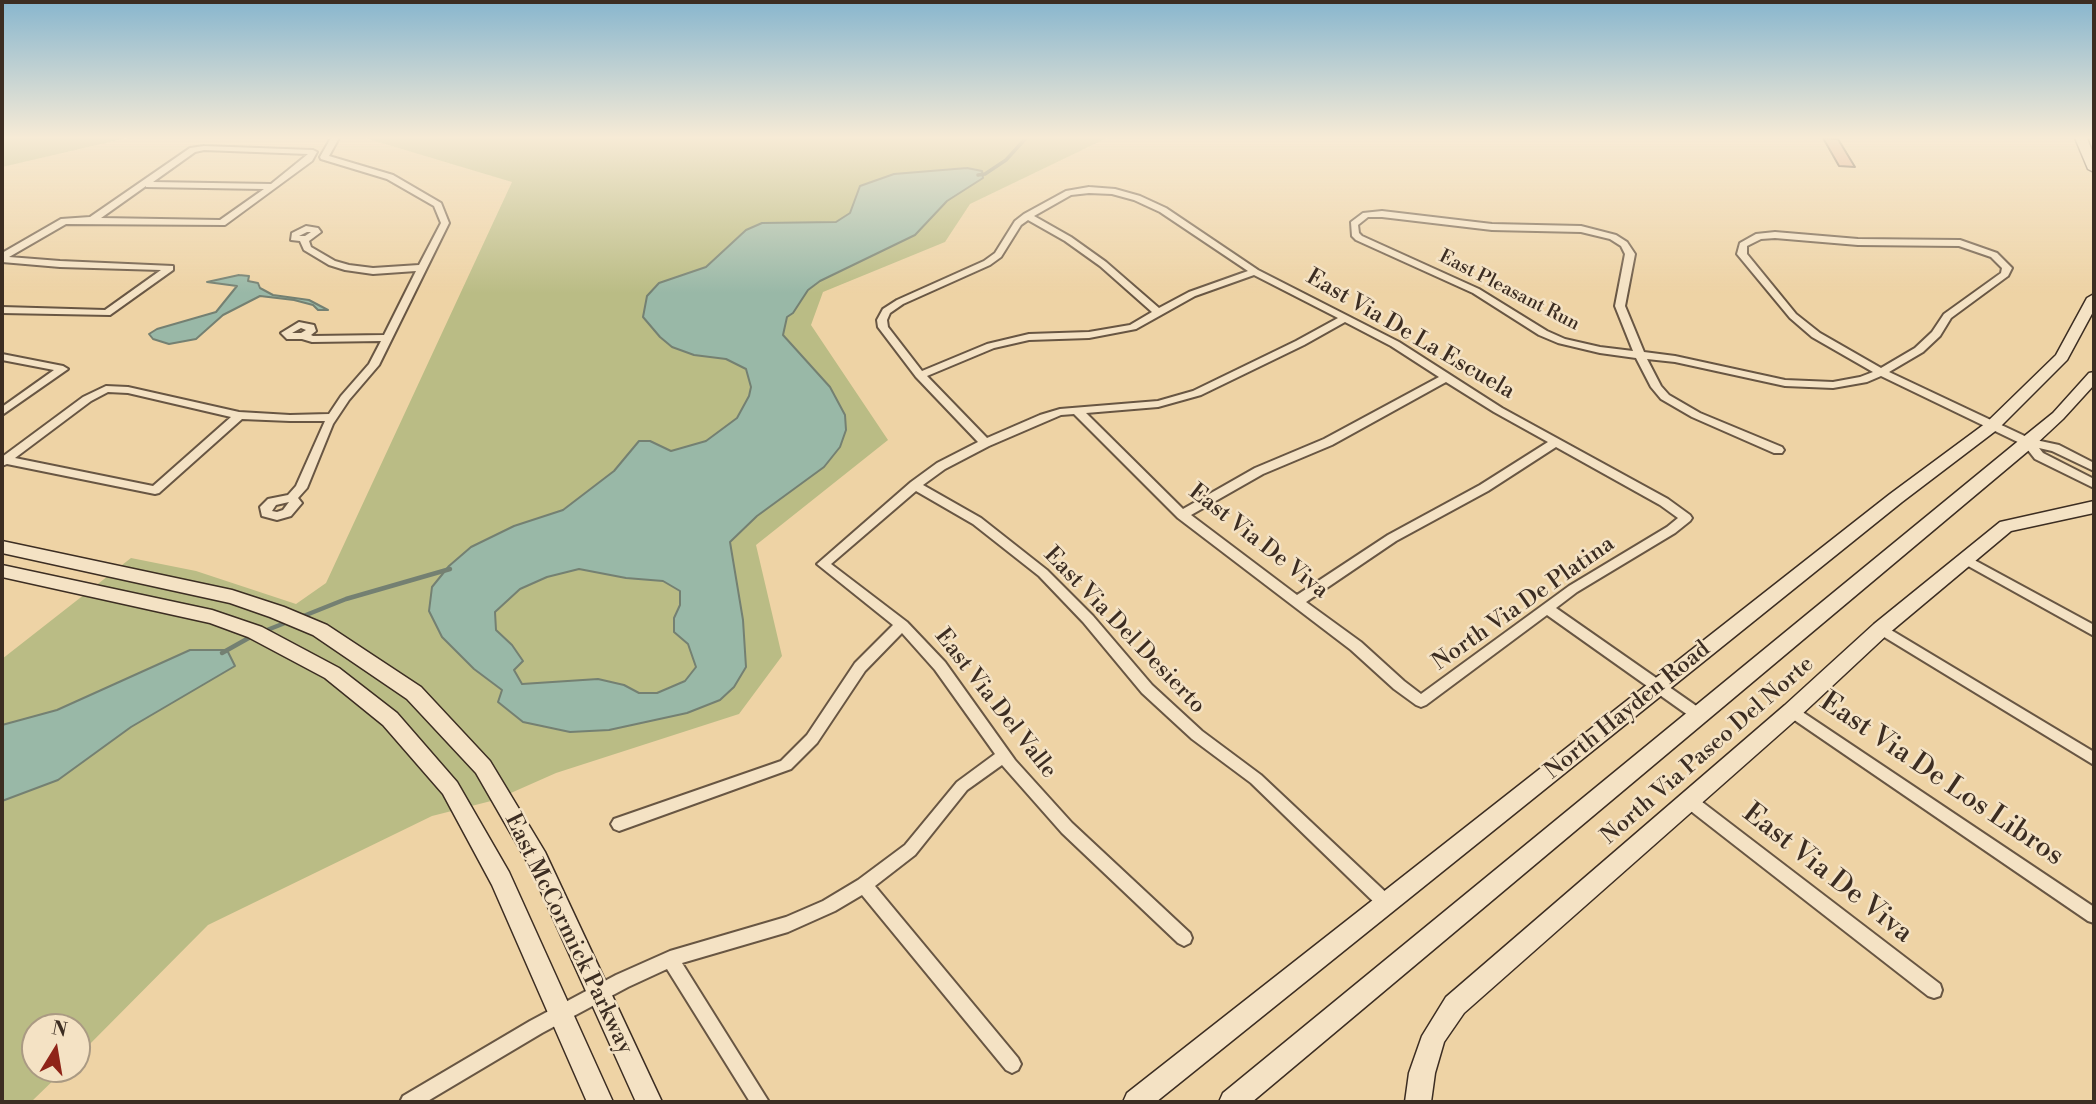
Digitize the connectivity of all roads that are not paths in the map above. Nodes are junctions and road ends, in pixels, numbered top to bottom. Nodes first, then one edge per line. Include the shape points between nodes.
1 (138, 190) edge
2 (269, 190) edge
3 (411, 190) edge
4 (1027, 216) junction
5 (93, 219) junction
6 (304, 239) dead end
7 (2, 258) edge
8 (170, 268) joint
9 (422, 268) junction
10 (1255, 272) junction
11 (2094, 298) edge
12 (2, 310) edge
13 (1158, 312) junction
14 (107, 313) joint
15 (1346, 318) junction
16 (303, 336) dead end
17 (387, 338) junction
18 (1640, 355) junction
19 (2, 357) edge
20 (1881, 372) junction
21 (920, 374) junction
22 (2094, 376) edge
23 (1447, 377) junction
24 (1076, 410) junction
25 (2, 412) edge
26 (239, 415) junction
27 (332, 417) junction
28 (1992, 426) junction
29 (2028, 442) junction
30 (985, 443) junction
31 (1555, 443) junction
32 (1778, 450) dead end
33 (3, 461) edge
34 (2094, 467) edge
35 (2094, 484) edge
36 (915, 485) junction
37 (292, 498) dead end
38 (2092, 510) edge
39 (1182, 515) junction
40 (1686, 518) joint
41 (2, 547) edge
42 (1965, 559) junction
43 (2, 570) edge
44 (1298, 601) junction
45 (1547, 608) junction
46 (902, 625) junction
47 (1881, 629) junction
48 (2094, 631) edge
49 (1659, 687) junction
50 (1421, 701) joint
51 (1792, 711) junction
52 (1700, 716) junction
53 (1003, 756) junction
54 (2094, 759) edge
55 (1688, 800) junction
56 (619, 824) dead end
57 (864, 885) junction
58 (1387, 904) junction
59 (2094, 916) edge
60 (1184, 938) dead end
61 (670, 958) junction
62 (1934, 990) dead end
63 (600, 993) junction
64 (560, 1014) junction
65 (1012, 1064) dead end
66 (408, 1102) edge
67 (600, 1102) edge
68 (649, 1102) edge
69 (760, 1102) edge
70 (1136, 1102) edge
71 (1232, 1102) edge
72 (1418, 1102) edge

1 - 5 street
2 - 5 street via 222,223
3 - 9 street via 438,205 445,223
4 - 10 street, East Via De La Escuela via 1069,193 1112,191 1163,210
4 - 13 street via 1103,264
4 - 21 street via 987,263 886,311 883,327
5 - 7 street via 64,221
6 - 9 street via 307,248 348,268
7 - 8 street
8 - 14 street
9 - 17 street
10 - 13 street via 1192,294
10 - 15 street, East Via De La Escuela
11 - 28 main road, North Hayden Road via 2063,357
12 - 14 street
13 - 21 street via 1133,327 1113,332 1029,337 991,346
15 - 23 street, East Via De La Escuela
15 - 24 street via 1197,393 1158,404
16 - 17 street
17 - 27 street via 373,365
18 - 18 street, East Pleasant Run via 1620,306 1630,254 1613,237 1581,229 1492,227 1382,214 1366,215 1354,224 1359,238 1476,291 1543,332 1581,347
18 - 20 street, East Pleasant Run via 1785,383 1833,385
18 - 32 street, East Pleasant Run via 1665,397
19 - 25 street via 63,369
20 - 20 street, East Pleasant Run via 1919,350 1947,316 2005,274 2003,261 1960,243 1775,235 1759,236 1743,246 1742,254 1793,316 1843,353
20 - 28 street, East Pleasant Run
21 - 30 street
22 - 29 main road
23 - 31 street, East Via De La Escuela
23 - 39 street
24 - 30 street via 1044,417
24 - 39 street, East Via De Viva
26 - 27 street
26 - 33 street via 128,390 106,390
26 - 33 street via 155,490
27 - 37 street via 304,482
28 - 29 street, East Pleasant Run
28 - 49 main road, North Hayden Road
29 - 34 street, East Pleasant Run via 2055,448
29 - 35 street, East Pleasant Run via 2039,456
29 - 52 main road
30 - 36 street
31 - 40 street, East Via De La Escuela
31 - 44 street via 1392,538
36 - 46 street, East Via Del Valle via 823,564
36 - 58 street, East Via Del Desierto via 977,521 1043,573 1147,689 1196,735 1256,779
38 - 42 main road, North Via Paseo Del Norte via 2006,526
39 - 44 street, East Via De Viva
40 - 45 street, North Via De Platina
41 - 63 main road, East McCormick Parkway via 232,597 277,612 331,637 414,693 484,767 537,859
42 - 47 main road, North Via Paseo Del Norte
42 - 48 street
43 - 64 main road, East McCormick Parkway via 212,617 255,632 332,673 390,719 450,788 501,879
44 - 50 street, East Via De Viva
45 - 49 street
45 - 50 street, North Via De Platina
46 - 53 street, East Via Del Valle via 940,666
46 - 56 street via 860,667 812,739 786,765
47 - 51 main road, North Via Paseo Del Norte
47 - 54 street
49 - 52 street
49 - 58 main road, North Hayden Road
51 - 55 main road, North Via Paseo Del Norte
51 - 59 street, East Via De Los Libros
52 - 71 main road
53 - 57 street via 962,786 910,850
53 - 60 street, East Via Del Valle via 1068,828
55 - 62 street, East Via De Viva
55 - 72 main road, North Via Paseo Del Norte via 1455,1005 1434,1036
57 - 61 street via 788,924
57 - 65 street
58 - 70 main road, North Hayden Road
61 - 63 street
61 - 69 street
63 - 64 street
63 - 68 main road, East McCormick Parkway
64 - 66 street
64 - 67 main road, East McCormick Parkway

